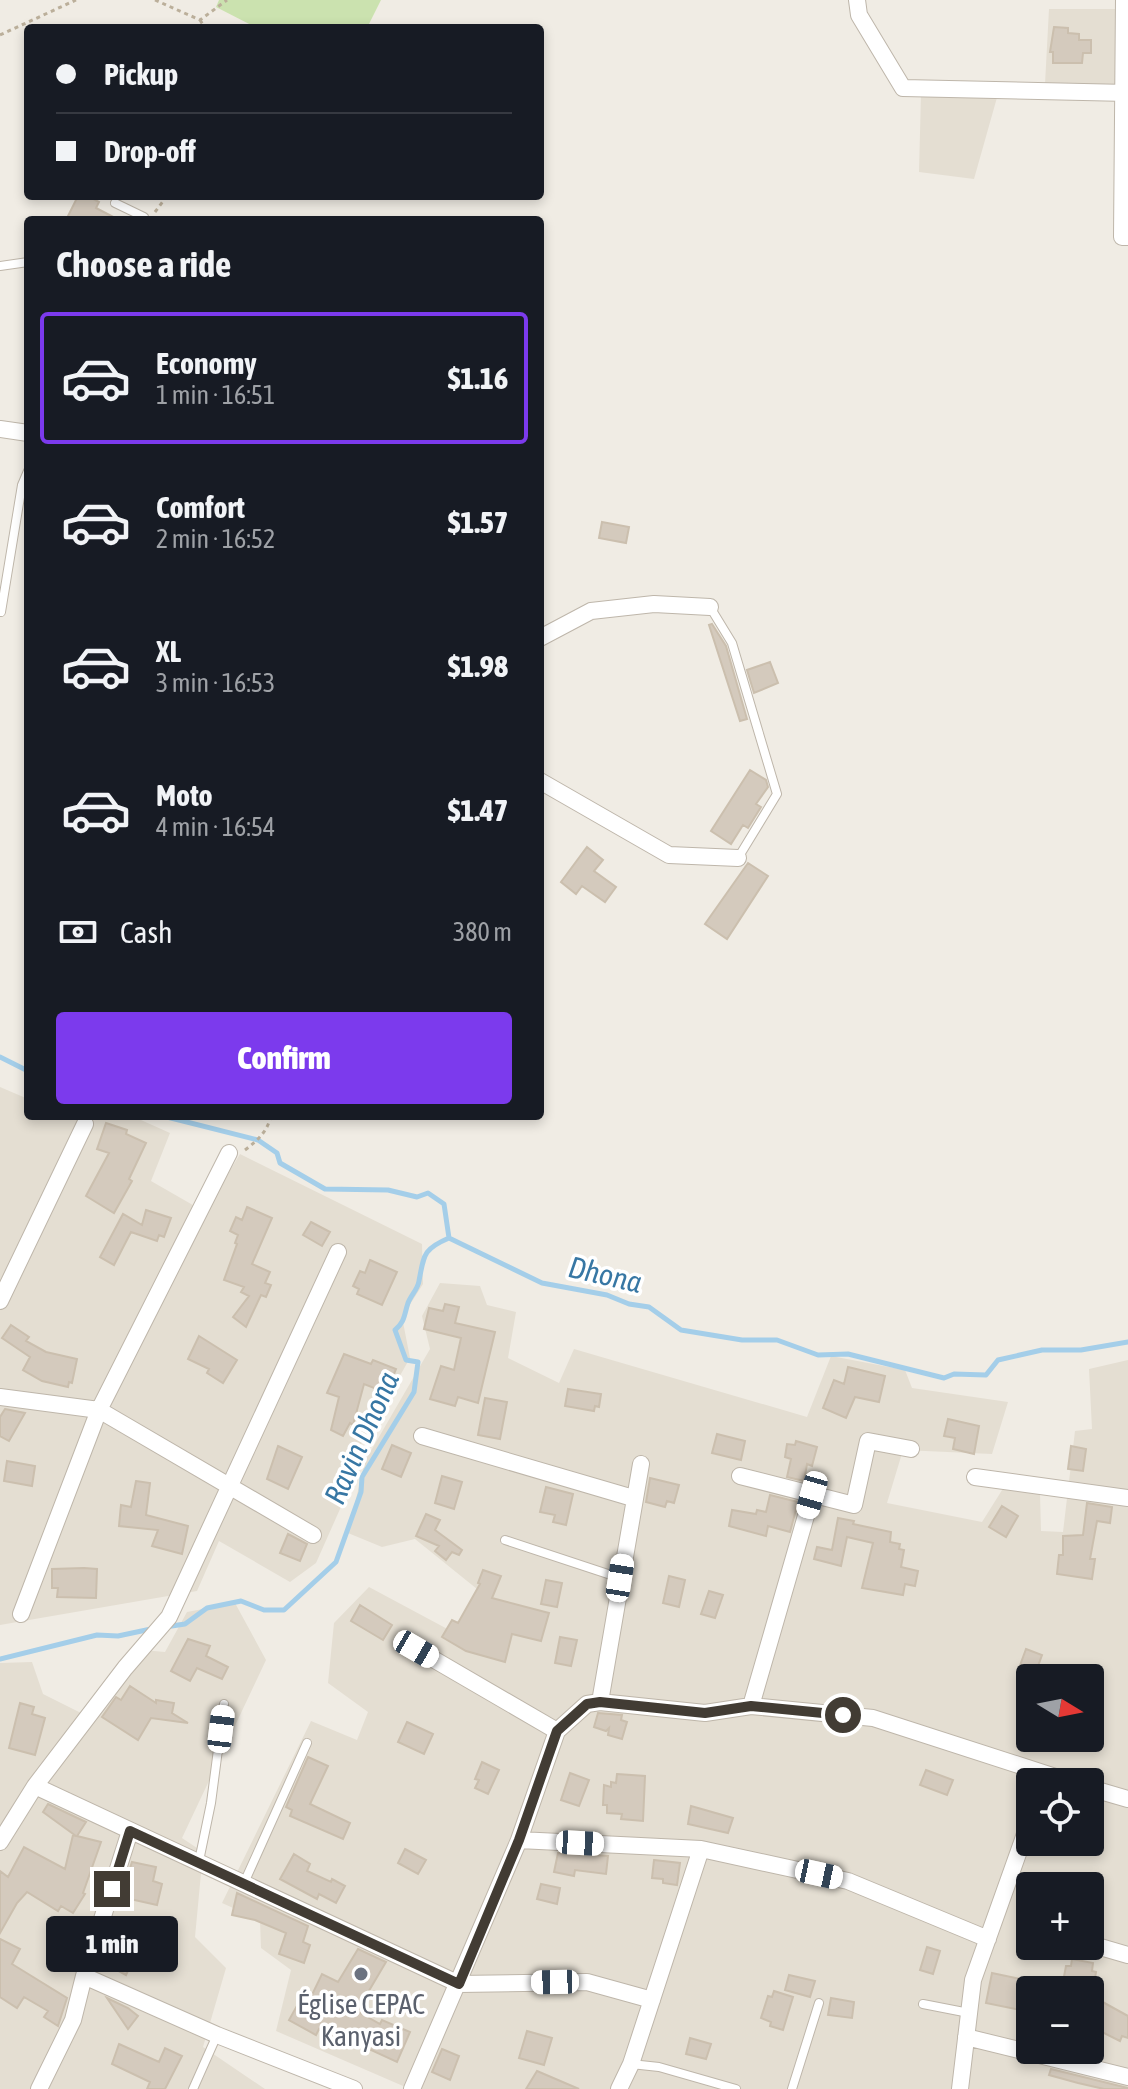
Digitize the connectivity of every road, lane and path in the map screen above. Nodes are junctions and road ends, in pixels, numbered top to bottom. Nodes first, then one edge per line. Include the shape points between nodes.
1 (76, 0) edge
2 (155, 0) edge
3 (227, 0) edge
4 (857, 0) edge
5 (1124, 0) edge
6 (200, 20) junction
7 (202, 24) edge
8 (0, 35) edge
9 (1125, 93) edge
10 (165, 200) edge
11 (115, 203) dead end
12 (139, 216) edge
13 (149, 216) edge
14 (1128, 237) edge
15 (24, 263) edge
16 (0, 266) edge
17 (0, 429) edge
18 (24, 432) edge
19 (24, 480) edge
20 (710, 607) joint
21 (1, 612) edge
22 (544, 636) edge
23 (544, 783) edge
24 (738, 858) joint
25 (270, 1120) edge
26 (85, 1124) dead end
27 (229, 1153) joint
28 (338, 1252) dead end
29 (0, 1301) edge
30 (0, 1397) edge
31 (99, 1410) junction
32 (422, 1436) dead end
33 (911, 1449) dead end
34 (641, 1464) dead end
35 (740, 1476) dead end
36 (975, 1477) dead end
37 (230, 1487) junction
38 (812, 1495) junction
39 (633, 1498) junction
40 (1128, 1498) edge
41 (313, 1535) dead end
42 (505, 1540) dead end
43 (620, 1578) junction
44 (21, 1614) dead end
45 (416, 1649) dead end
46 (600, 1702) junction
47 (224, 1704) dead end
48 (751, 1706) junction
49 (557, 1731) junction
50 (307, 1743) dead end
51 (1016, 1768) edge
52 (35, 1786) junction
53 (1104, 1792) edge
54 (1128, 1799) edge
55 (130, 1831) junction
56 (519, 1840) junction
57 (0, 1842) edge
58 (701, 1849) junction
59 (1017, 1856) edge
60 (199, 1861) junction
61 (244, 1883) junction
62 (988, 1939) junction
63 (1104, 1948) edge
64 (1128, 1955) edge
65 (84, 1976) junction
66 (459, 1984) junction
67 (652, 2000) junction
68 (819, 2003) dead end
69 (923, 2004) dead end
70 (969, 2013) junction
71 (217, 2035) junction
72 (966, 2037) junction
73 (631, 2064) junction
74 (1128, 2077) edge
75 (39, 2089) edge
76 (193, 2089) edge
77 (354, 2089) edge
78 (412, 2089) edge
79 (619, 2089) edge
80 (736, 2089) edge
81 (792, 2089) edge
82 (960, 2089) edge

1 - 8 path
2 - 6 path
3 - 6 path
4 - 9 street via 859,15 903,88
5 - 9 street
6 - 7 path
9 - 14 street via 1122,237
10 - 13 path
11 - 12 lane
15 - 16 lane
17 - 18 street
19 - 21 lane
20 - 22 street via 654,604 591,611
20 - 24 lane via 732,643 777,794
23 - 24 street via 669,855
25 - 27 path via 258,1140
26 - 29 street
27 - 31 street
28 - 37 street
30 - 31 street
31 - 37 street
31 - 44 street
32 - 39 street
33 - 38 street via 868,1441 854,1505
34 - 39 street
35 - 38 street
36 - 40 street
37 - 41 street
37 - 52 street via 169,1617
38 - 48 street
39 - 43 street
42 - 43 lane
43 - 46 street
45 - 49 street
46 - 48 street via 705,1713
46 - 49 street via 587,1704
47 - 60 lane
48 - 51 street via 873,1718
49 - 56 street
50 - 61 lane
52 - 55 street
52 - 57 street
53 - 54 street
55 - 60 street
55 - 65 street
56 - 58 street
56 - 66 street
58 - 62 street via 848,1881
58 - 67 street
59 - 62 street
60 - 61 street
61 - 66 street
62 - 70 street via 973,1980
63 - 64 street
65 - 71 street
65 - 75 street via 73,2020
66 - 67 street via 587,1982
66 - 78 street
67 - 73 street
68 - 81 lane
69 - 70 lane
70 - 72 street
71 - 76 lane
71 - 77 street
72 - 74 street
72 - 82 street
73 - 79 street
73 - 80 lane

